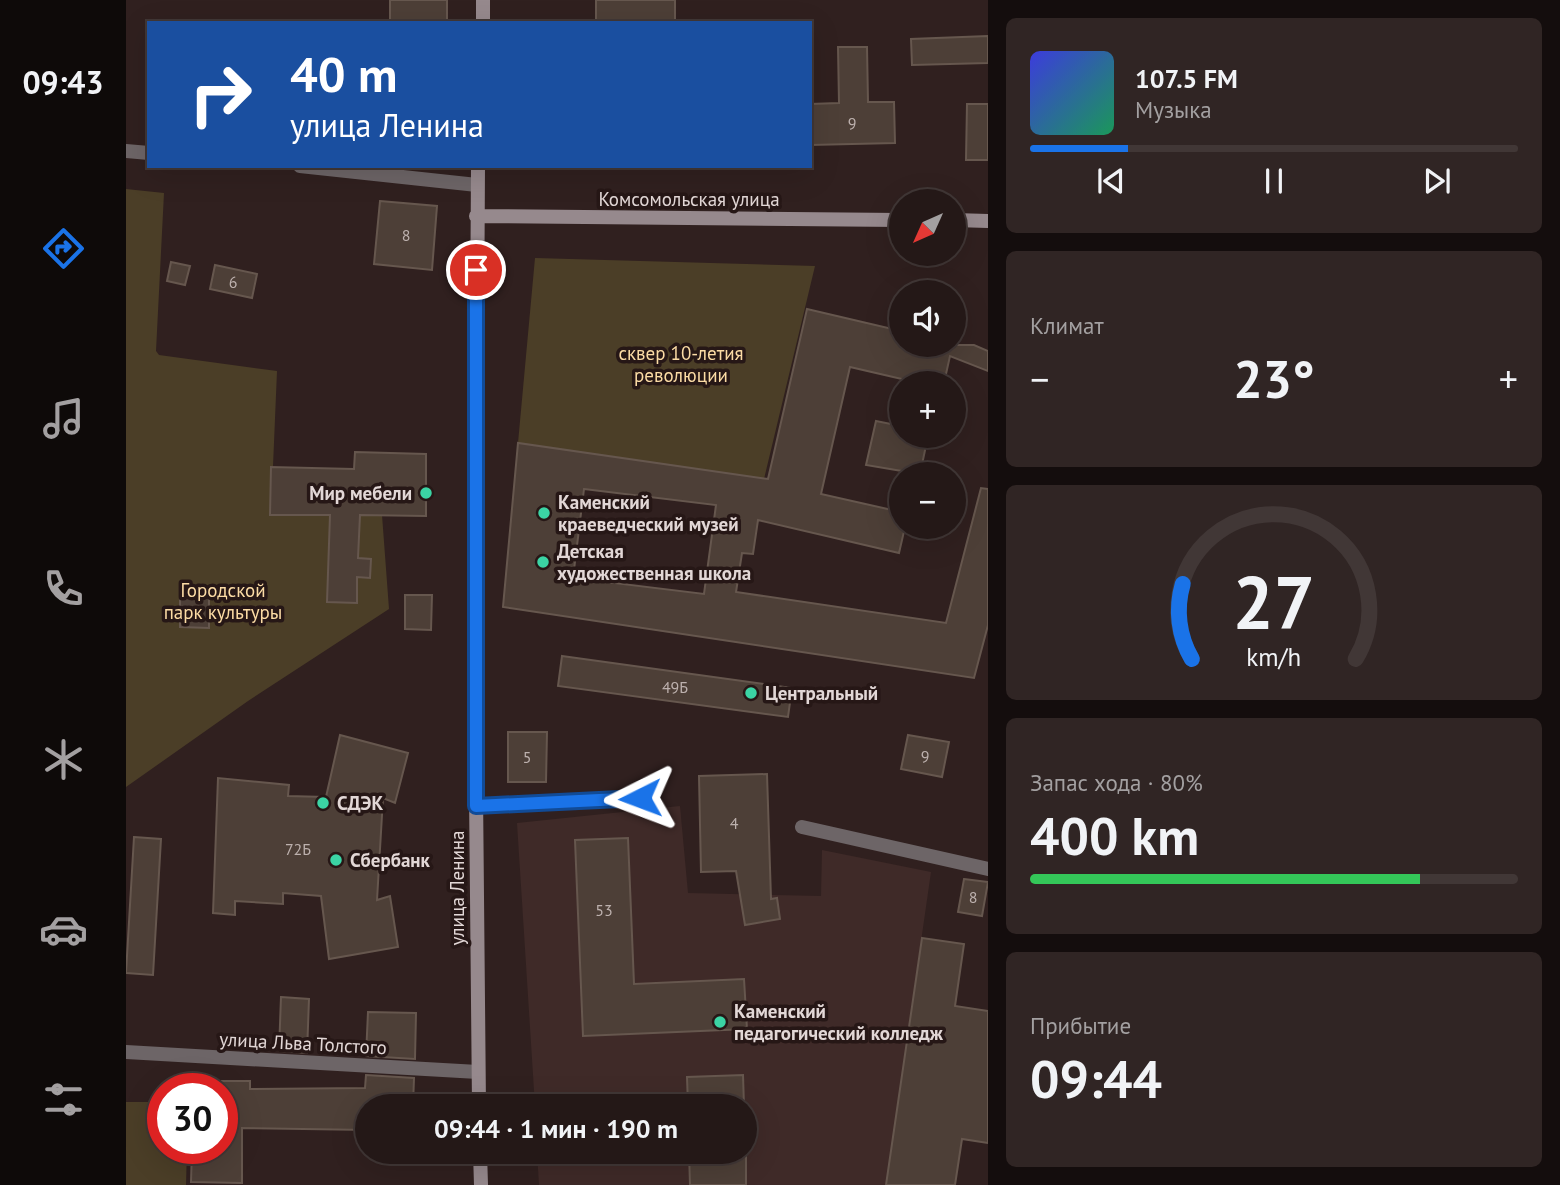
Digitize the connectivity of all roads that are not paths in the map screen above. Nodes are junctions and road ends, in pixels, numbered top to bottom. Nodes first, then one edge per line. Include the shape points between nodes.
1 (483, 0) edge
2 (482, 21) edge
3 (126, 151) edge
4 (147, 153) edge
5 (319, 168) edge
6 (478, 168) edge
7 (477, 185) junction
8 (476, 216) junction
9 (889, 220) edge
10 (966, 220) edge
11 (988, 221) edge
12 (640, 798) dead end
13 (476, 806) junction
14 (802, 827) dead end
15 (988, 869) edge
16 (126, 1052) edge
17 (478, 1072) junction
18 (479, 1094) edge
19 (480, 1164) edge
20 (481, 1185) edge

1 - 2 street
3 - 4 street
5 - 7 street
6 - 7 street, улица Ленина
7 - 8 street, улица Ленина
8 - 9 street, Комсомольская улица
8 - 13 street, улица Ленина
10 - 11 street
12 - 13 street
13 - 17 street, улица Ленина
14 - 15 street
16 - 17 street, улица Льва Толстого
17 - 18 street, улица Ленина
19 - 20 street

